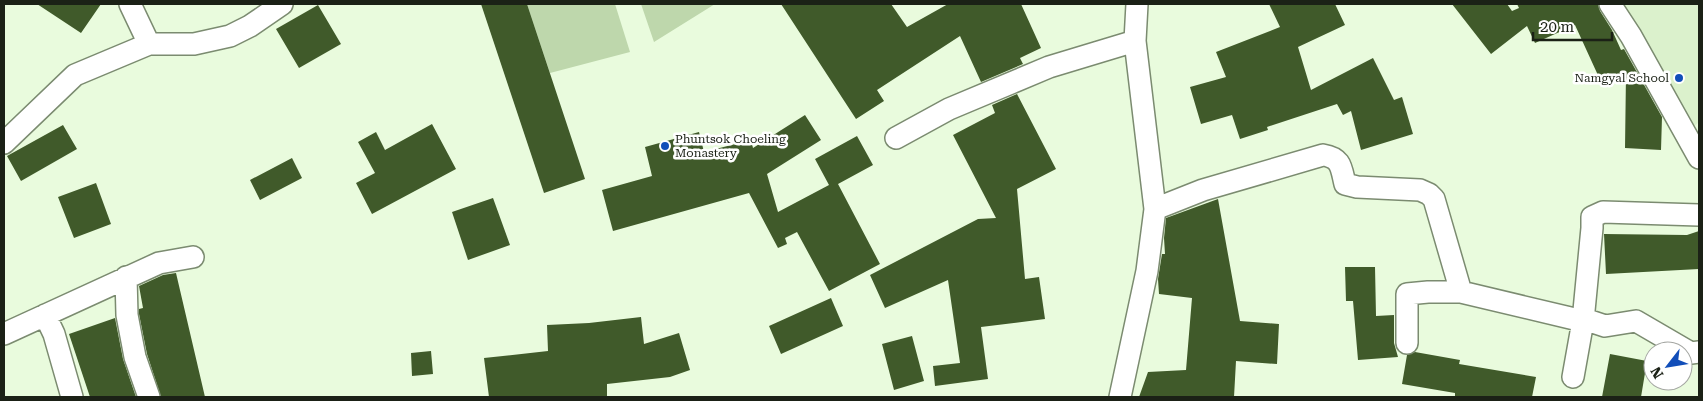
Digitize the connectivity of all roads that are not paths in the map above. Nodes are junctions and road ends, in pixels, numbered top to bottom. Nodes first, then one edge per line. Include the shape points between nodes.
1 (130, 4) edge
2 (282, 4) edge
3 (1137, 4) edge
4 (1610, 4) edge
5 (1135, 41) junction
6 (149, 44) junction
7 (896, 138) dead end
8 (4, 143) edge
9 (1699, 158) edge
10 (1155, 209) junction
11 (1699, 215) edge
12 (193, 257) dead end
13 (126, 277) junction
14 (1461, 292) junction
15 (45, 315) junction
16 (1583, 321) junction
17 (4, 334) edge
18 (1407, 342) dead end
19 (1699, 352) edge
20 (1573, 377) dead end
21 (72, 397) edge
22 (149, 397) edge
23 (1120, 397) edge

1 - 6 street
2 - 6 street via 230,36 194,44
3 - 5 street
4 - 9 street
5 - 7 street via 1049,67 949,109
5 - 10 street
6 - 8 street via 76,75
10 - 14 street via 1211,188 1323,155 1334,157 1339,161 1346,184 1420,190 1434,199
10 - 23 street via 1147,271
11 - 16 street via 1604,212 1592,217
12 - 13 street via 159,263
13 - 15 street
13 - 22 street via 127,315 134,357
14 - 16 street
14 - 18 street via 1407,294
15 - 17 street
15 - 21 street via 54,334
16 - 19 street via 1605,326 1636,321 1691,353
16 - 20 street

